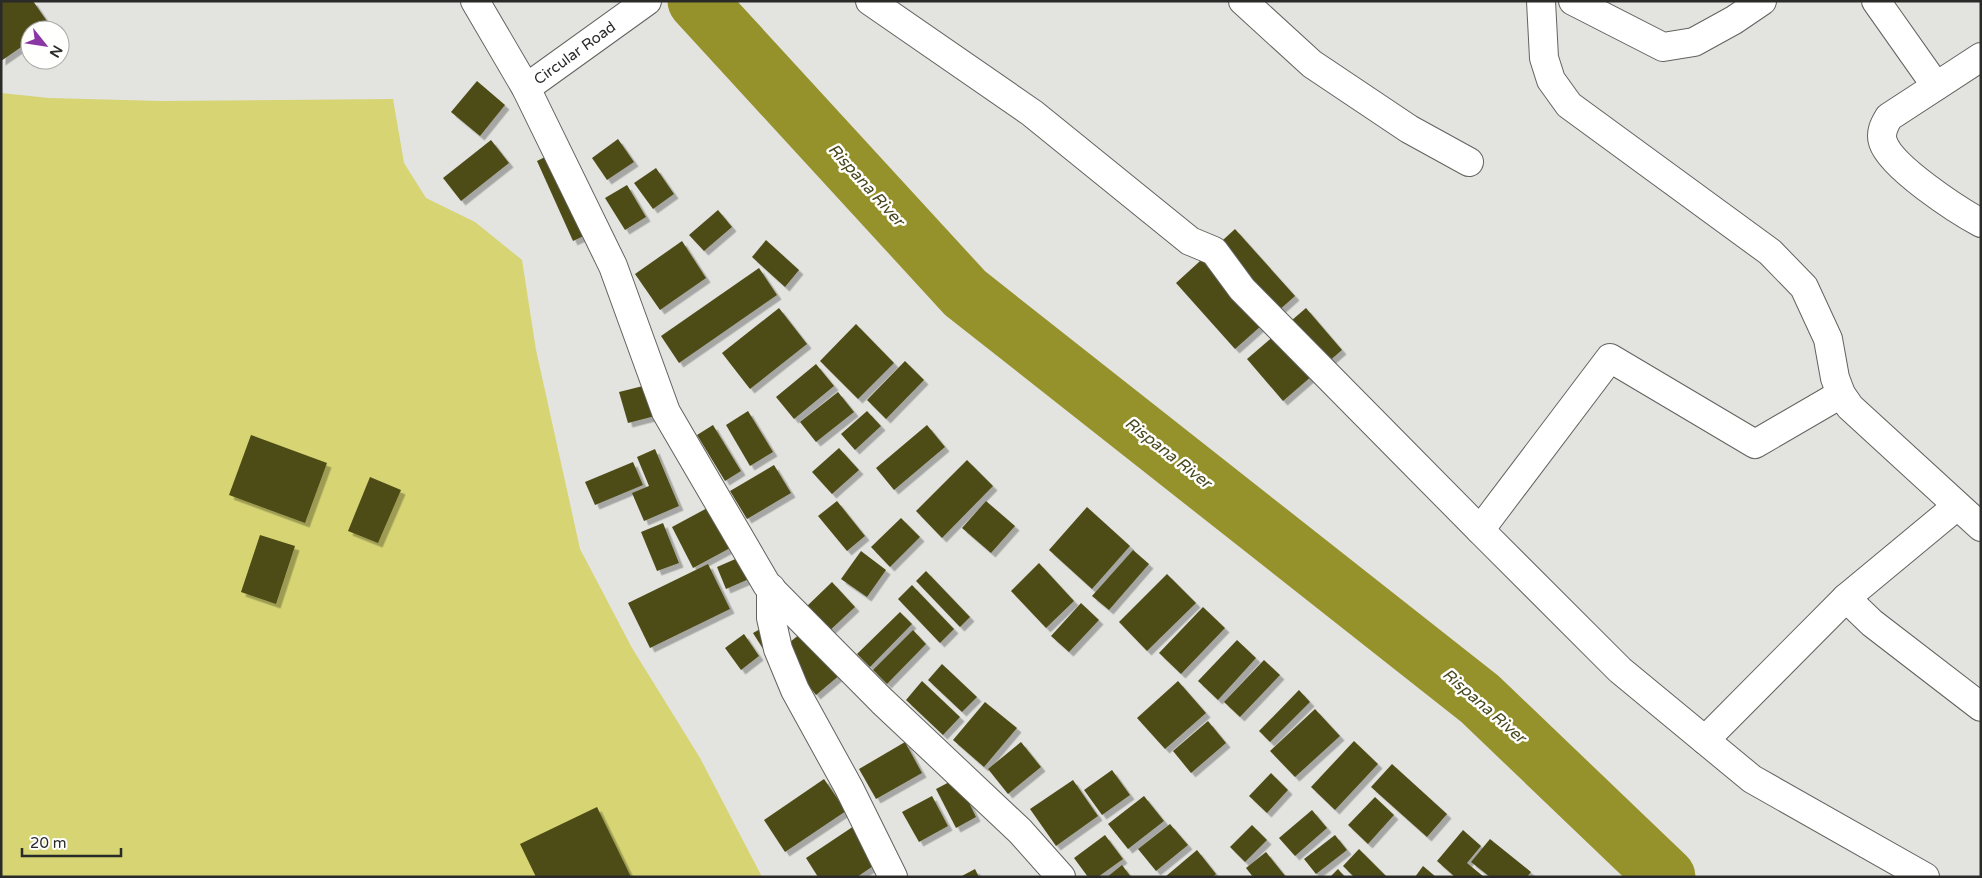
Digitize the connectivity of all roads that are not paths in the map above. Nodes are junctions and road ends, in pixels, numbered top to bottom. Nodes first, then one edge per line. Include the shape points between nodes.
1 (475, 1) edge
2 (647, 1) edge
3 (870, 1) edge
4 (1243, 1) edge
5 (1541, 1) edge
6 (1573, 1) edge
7 (1762, 1) edge
8 (1876, 1) edge
9 (1981, 57) edge
10 (1936, 86) junction
11 (526, 88) junction
12 (1469, 162) dead end
13 (1981, 223) edge
14 (1841, 394) junction
15 (1957, 506) junction
16 (1981, 527) edge
17 (1480, 530) junction
18 (771, 588) junction
19 (1846, 598) junction
20 (1981, 707) edge
21 (1705, 740) junction
22 (893, 877) edge
23 (1060, 877) edge
24 (1925, 877) edge

1 - 11 street
2 - 11 street, Circular Road
3 - 17 street via 1032,113 1190,241 1214,251 1242,289
4 - 12 street via 1312,64 1409,129
5 - 14 street via 1544,58 1551,80 1569,105 1770,252 1804,287 1828,339
6 - 7 street via 1663,47 1694,42
8 - 10 street
9 - 10 street
10 - 13 street via 1889,117 1882,129 1882,141 1888,152 1922,184
11 - 18 street via 613,266 666,412
14 - 15 street via 1850,407
14 - 17 street via 1755,444 1610,358
15 - 16 street
15 - 19 street
17 - 21 street via 1620,670
18 - 22 street via 771,618 778,649 795,690
18 - 23 street via 882,701 1020,830
19 - 20 street via 1872,623
19 - 21 street
21 - 24 street via 1752,779

